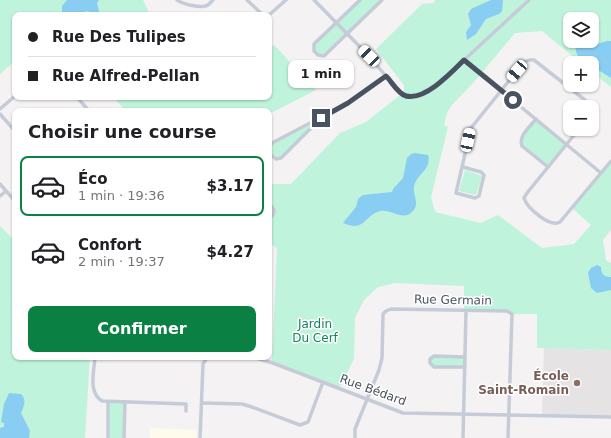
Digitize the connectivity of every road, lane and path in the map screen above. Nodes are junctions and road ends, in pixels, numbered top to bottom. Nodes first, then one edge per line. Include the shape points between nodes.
1 (177, 0) edge
2 (213, 0) edge
3 (247, 0) edge
4 (286, 0) edge
5 (314, 0) edge
6 (360, 0) edge
7 (382, 0) edge
8 (529, 0) edge
9 (260, 12) edge
10 (272, 12) edge
11 (336, 23) junction
12 (347, 34) junction
13 (464, 60) junction
14 (386, 76) junction
15 (501, 91) junction
16 (12, 99) edge
17 (80, 100) edge
18 (585, 100) edge
19 (86, 108) edge
20 (0, 109) edge
21 (0, 114) edge
22 (321, 118) junction
23 (536, 119) junction
24 (12, 128) edge
25 (573, 136) edge
26 (272, 143) edge
27 (566, 144) junction
28 (272, 156) edge
29 (611, 161) edge
30 (463, 166) junction
31 (548, 167) junction
32 (601, 173) junction
33 (0, 184) edge
34 (6, 191) junction
35 (0, 196) edge
36 (12, 198) edge
37 (466, 310) junction
38 (465, 357) junction
39 (95, 360) edge
40 (206, 360) edge
41 (263, 360) edge
42 (465, 367) junction
43 (323, 382) junction
44 (366, 399) junction
45 (108, 402) junction
46 (125, 402) junction
47 (202, 403) junction
48 (186, 411) dead end
49 (464, 414) junction
50 (508, 415) junction
51 (611, 416) edge
52 (108, 438) edge
53 (124, 438) edge
54 (200, 438) edge
55 (354, 438) edge
56 (463, 438) edge
57 (508, 438) edge

1 - 2 street via 202,6
3 - 9 street
4 - 10 street
5 - 11 street
6 - 11 street
7 - 12 street
8 - 13 street
11 - 12 street
11 - 12 street via 314,44 314,51 318,55 324,56
12 - 14 street
13 - 14 street via 437,85 414,96 400,93
13 - 15 street
14 - 22 street via 348,103
15 - 18 street via 524,62 534,60
15 - 23 street
15 - 30 street via 471,128
16 - 20 street
17 - 19 street
21 - 24 street
22 - 26 street
22 - 28 street via 281,158 276,159
23 - 27 street
23 - 31 street via 521,138 521,142 522,146
25 - 27 street
27 - 31 street
27 - 32 street
29 - 32 street
30 - 30 street via 456,193 475,198 479,196 484,175
31 - 32 street via 524,198 526,204 550,224 556,225
33 - 34 street
34 - 35 street
34 - 36 street
37 - 38 street
37 - 44 street, Rue Germain via 386,311 383,314 382,358
37 - 50 street, Rue Germain via 507,311 512,314
38 - 42 street
38 - 42 street via 434,356 430,363 434,367
39 - 45 street via 94,394 102,402
40 - 47 street via 203,364
41 - 43 street, Rue Bédard
42 - 49 street
43 - 44 street, Rue Bédard
43 - 47 street via 308,422 300,425 242,404
44 - 49 street, Rue Bédard via 403,413
44 - 55 street
45 - 46 street
45 - 52 street
46 - 48 street via 186,404
46 - 53 street
47 - 54 street
49 - 50 street, Rue Bédard
49 - 56 street
50 - 51 street, Rue Bédard
50 - 57 street

